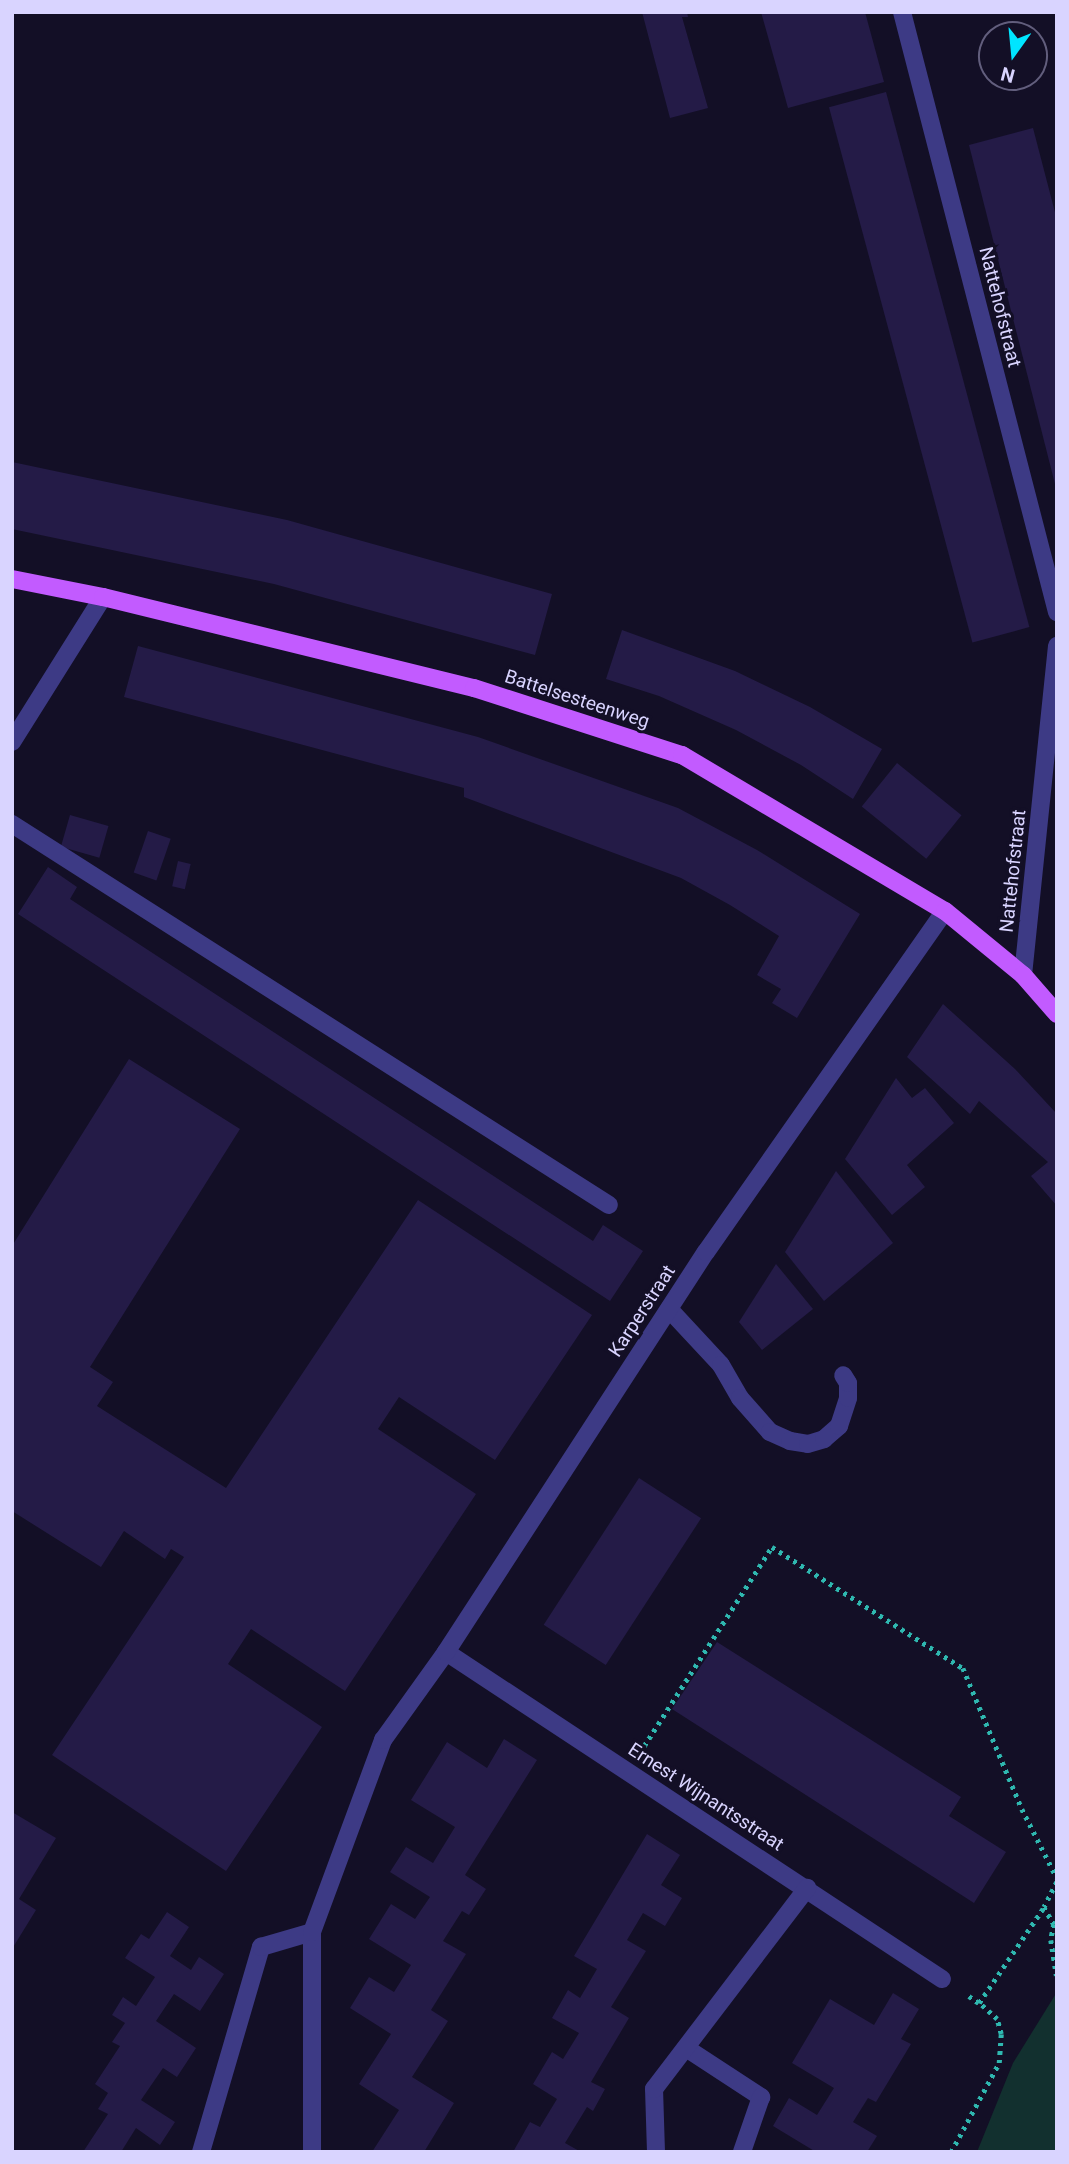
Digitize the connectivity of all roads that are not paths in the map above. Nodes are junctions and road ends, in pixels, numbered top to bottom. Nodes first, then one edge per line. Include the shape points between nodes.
1 (902, 12) edge
2 (12, 579) edge
3 (103, 597) junction
4 (1057, 612) edge
5 (1057, 646) edge
6 (12, 742) edge
7 (12, 824) edge
8 (945, 911) junction
9 (1023, 975) junction
10 (1057, 1014) edge
11 (609, 1205) dead end
12 (669, 1309) junction
13 (843, 1375) dead end
14 (446, 1652) junction
15 (807, 1888) junction
16 (312, 1932) junction
17 (942, 1979) road end
18 (686, 2048) junction
19 (201, 2152) edge
20 (312, 2152) edge
21 (656, 2152) edge
22 (742, 2152) edge

1 - 4 street, Nattehofstraat
2 - 3 main road, Battelsesteenweg
3 - 6 street
3 - 8 main road, Battelsesteenweg via 474,688 682,755
5 - 9 street, Nattehofstraat
7 - 11 street
8 - 9 main road, Battelsesteenweg
8 - 12 street, Karperstraat
9 - 10 main road, Battelsesteenweg
12 - 13 street via 721,1365 740,1398 770,1432 790,1441 808,1444 839,1426 848,1398
12 - 14 street, Karperstraat
14 - 15 street, Ernest Wijnantsstraat
14 - 16 street, Karperstraat via 383,1740
15 - 17 street, Ernest Wijnantsstraat
15 - 18 street
16 - 19 street via 261,1947
16 - 20 street
18 - 21 street via 654,2089
18 - 22 street via 761,2097

